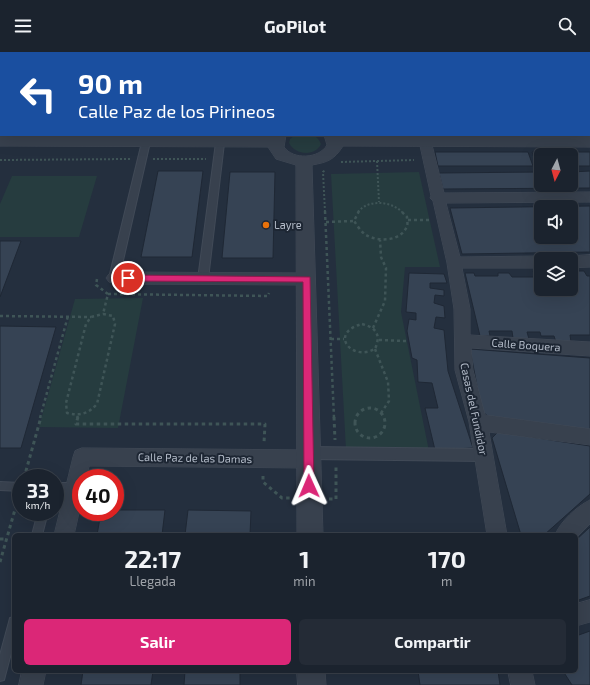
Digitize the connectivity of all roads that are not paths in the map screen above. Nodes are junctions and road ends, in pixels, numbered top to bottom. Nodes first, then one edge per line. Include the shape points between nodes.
1 (147, 138) edge
2 (221, 138) edge
3 (276, 138) edge
4 (333, 138) edge
5 (459, 138) edge
6 (1, 141) edge
7 (425, 142) junction
8 (590, 142) edge
9 (304, 161) junction
10 (590, 197) edge
11 (438, 198) junction
12 (590, 261) edge
13 (534, 262) edge
14 (578, 262) edge
15 (454, 263) junction
16 (114, 278) joint
17 (203, 278) junction
18 (307, 279) junction
19 (462, 341) junction
20 (590, 349) edge
21 (478, 422) junction
22 (590, 437) edge
23 (483, 455) junction
24 (309, 456) junction
25 (79, 469) edge
26 (0, 486) edge
27 (12, 489) edge
28 (72, 500) edge
29 (492, 506) junction
30 (590, 510) edge
31 (41, 521) edge
32 (38, 533) edge
33 (64, 533) edge
34 (310, 533) edge
35 (497, 533) edge
36 (506, 533) edge
37 (567, 533) edge
38 (590, 611) edge
39 (578, 614) edge
40 (12, 630) edge
41 (33, 673) edge
42 (311, 673) edge
43 (520, 673) edge
44 (0, 676) edge
45 (30, 685) edge
46 (312, 685) edge
47 (523, 685) edge

1 - 2 street
1 - 6 street
1 - 16 street
2 - 3 street
2 - 17 street
3 - 9 street via 276,149 283,155 292,160
4 - 7 street
4 - 9 street via 334,147 330,153 318,159
5 - 7 street
5 - 8 street
7 - 11 street, Casas del Fundidor
9 - 18 street
10 - 11 street
11 - 15 street, Casas del Fundidor
12 - 14 street
13 - 15 street
15 - 19 street, Casas del Fundidor via 462,310
16 - 17 street
17 - 18 street
18 - 24 street
19 - 20 street, Calle Boquera
19 - 21 street, Casas del Fundidor via 464,370
21 - 22 street
21 - 23 street, Casas del Fundidor
23 - 24 street via 336,453
23 - 29 street, Casas del Fundidor
24 - 25 street, Calle Paz de las Damas via 82,457
24 - 34 street
26 - 27 lane
28 - 33 street
29 - 35 street, Casas del Fundidor
29 - 36 street
30 - 37 street
31 - 32 lane
38 - 39 street
40 - 44 lane
41 - 45 street
42 - 46 street
43 - 47 street

